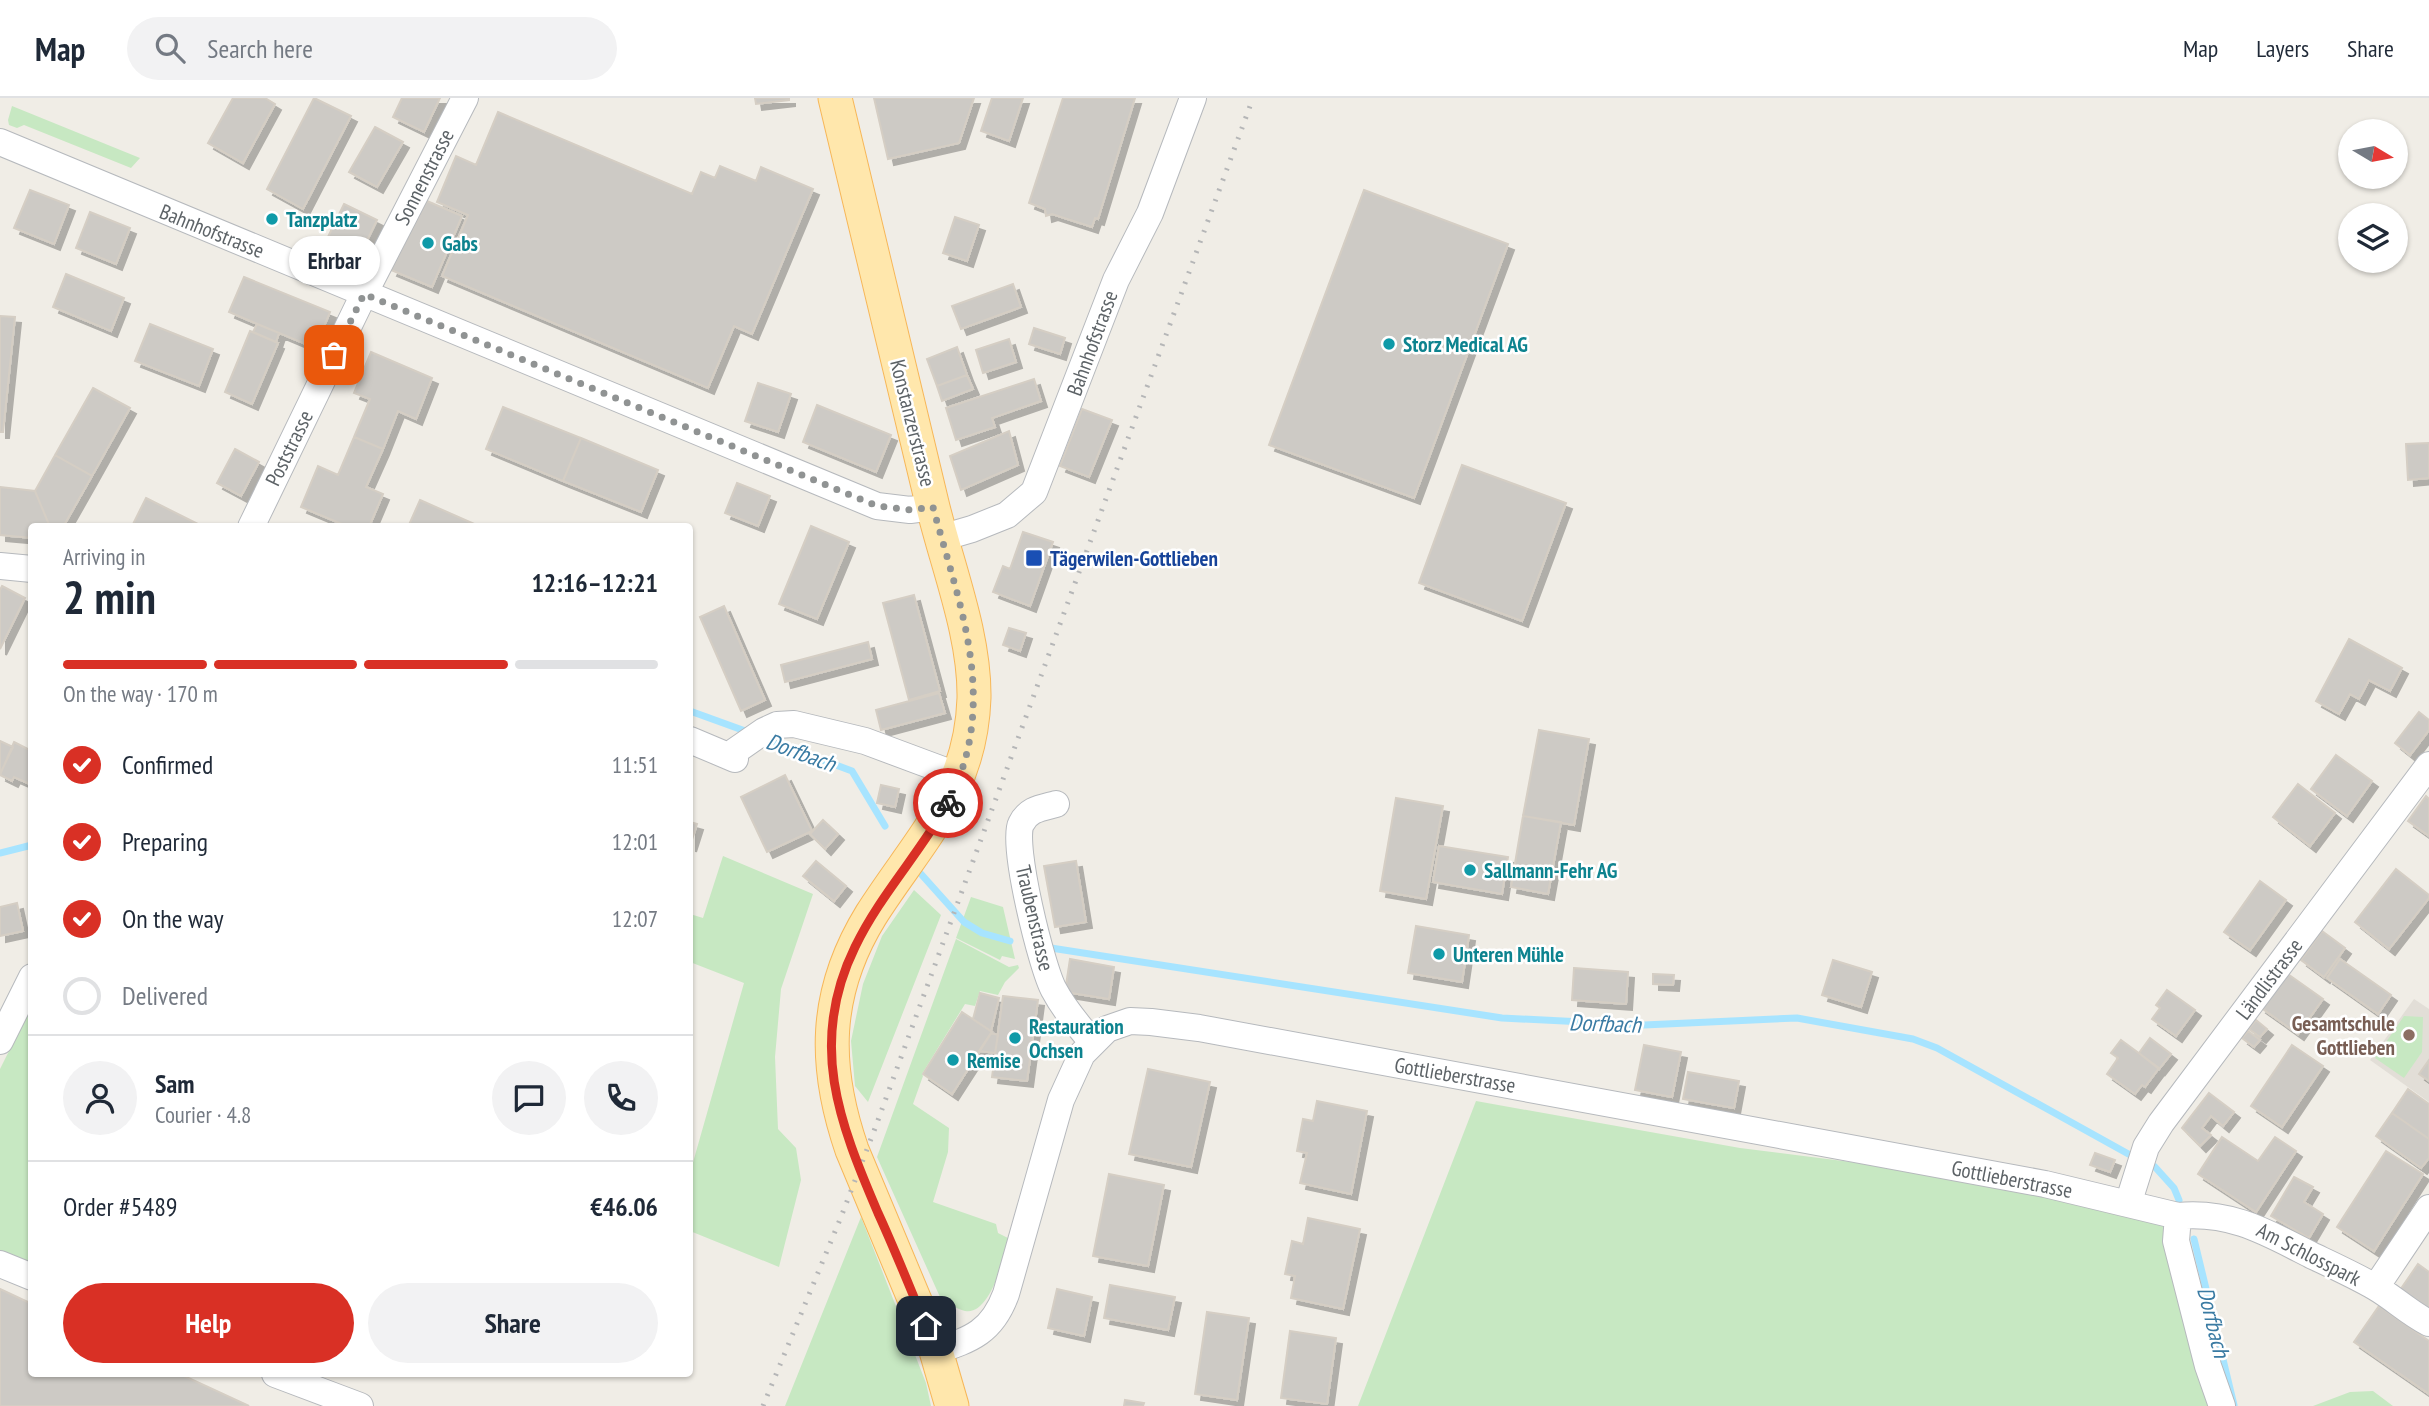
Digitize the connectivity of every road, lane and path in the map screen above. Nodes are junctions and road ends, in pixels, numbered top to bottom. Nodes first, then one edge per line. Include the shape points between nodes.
1 (466, 98) edge
2 (835, 98) edge
3 (1194, 98) edge
4 (0, 142) edge
5 (364, 294) junction
6 (937, 522) junction
7 (253, 523) edge
8 (0, 566) edge
9 (28, 569) edge
10 (693, 740) edge
11 (2429, 765) edge
12 (959, 776) junction
13 (1056, 804) dead end
14 (28, 985) edge
15 (0, 1041) edge
16 (1091, 1042) junction
17 (2130, 1194) junction
18 (2429, 1208) edge
19 (2188, 1215) junction
20 (0, 1264) edge
21 (28, 1275) edge
22 (2376, 1287) junction
23 (2429, 1323) edge
24 (936, 1351) junction
25 (283, 1377) edge
26 (360, 1406) edge
27 (952, 1406) edge
28 (2222, 1406) edge

1 - 5 street, Sonnenstrasse
2 - 6 main road, Konstanzerstrasse
3 - 6 street, Bahnhofstrasse via 1150,213 1116,280 1034,492 1007,515 972,529
4 - 5 street, Bahnhofstrasse
5 - 6 street, Bahnhofstrasse via 877,506 910,510
5 - 7 street, Poststrasse
6 - 12 main road, Konstanzerstrasse via 973,665 972,719
8 - 9 street
10 - 12 street via 744,747 777,725 794,724 865,741
11 - 17 street, Ländlistrasse via 2161,1124 2146,1147
12 - 24 main road, Konstanzerstrasse via 947,804 871,916 854,949 841,982 831,1049 841,1117 852,1150
13 - 16 street, Traubenstrasse via 1032,810 1020,825 1018,848 1052,988
14 - 15 street
16 - 17 street, Gottlieberstrasse via 1107,1028 1129,1021 1199,1028 2045,1184
16 - 24 street, Gottlieberstrasse via 1075,1065 1061,1100 996,1317 980,1334
17 - 19 street, Gottlieberstrasse
18 - 22 street
19 - 22 street, Am Schlosspark via 2222,1216 2252,1224
19 - 28 street via 2176,1241
20 - 21 street
22 - 23 street, Am Schlosspark
24 - 27 main road, Konstanzerstrasse
25 - 26 street

